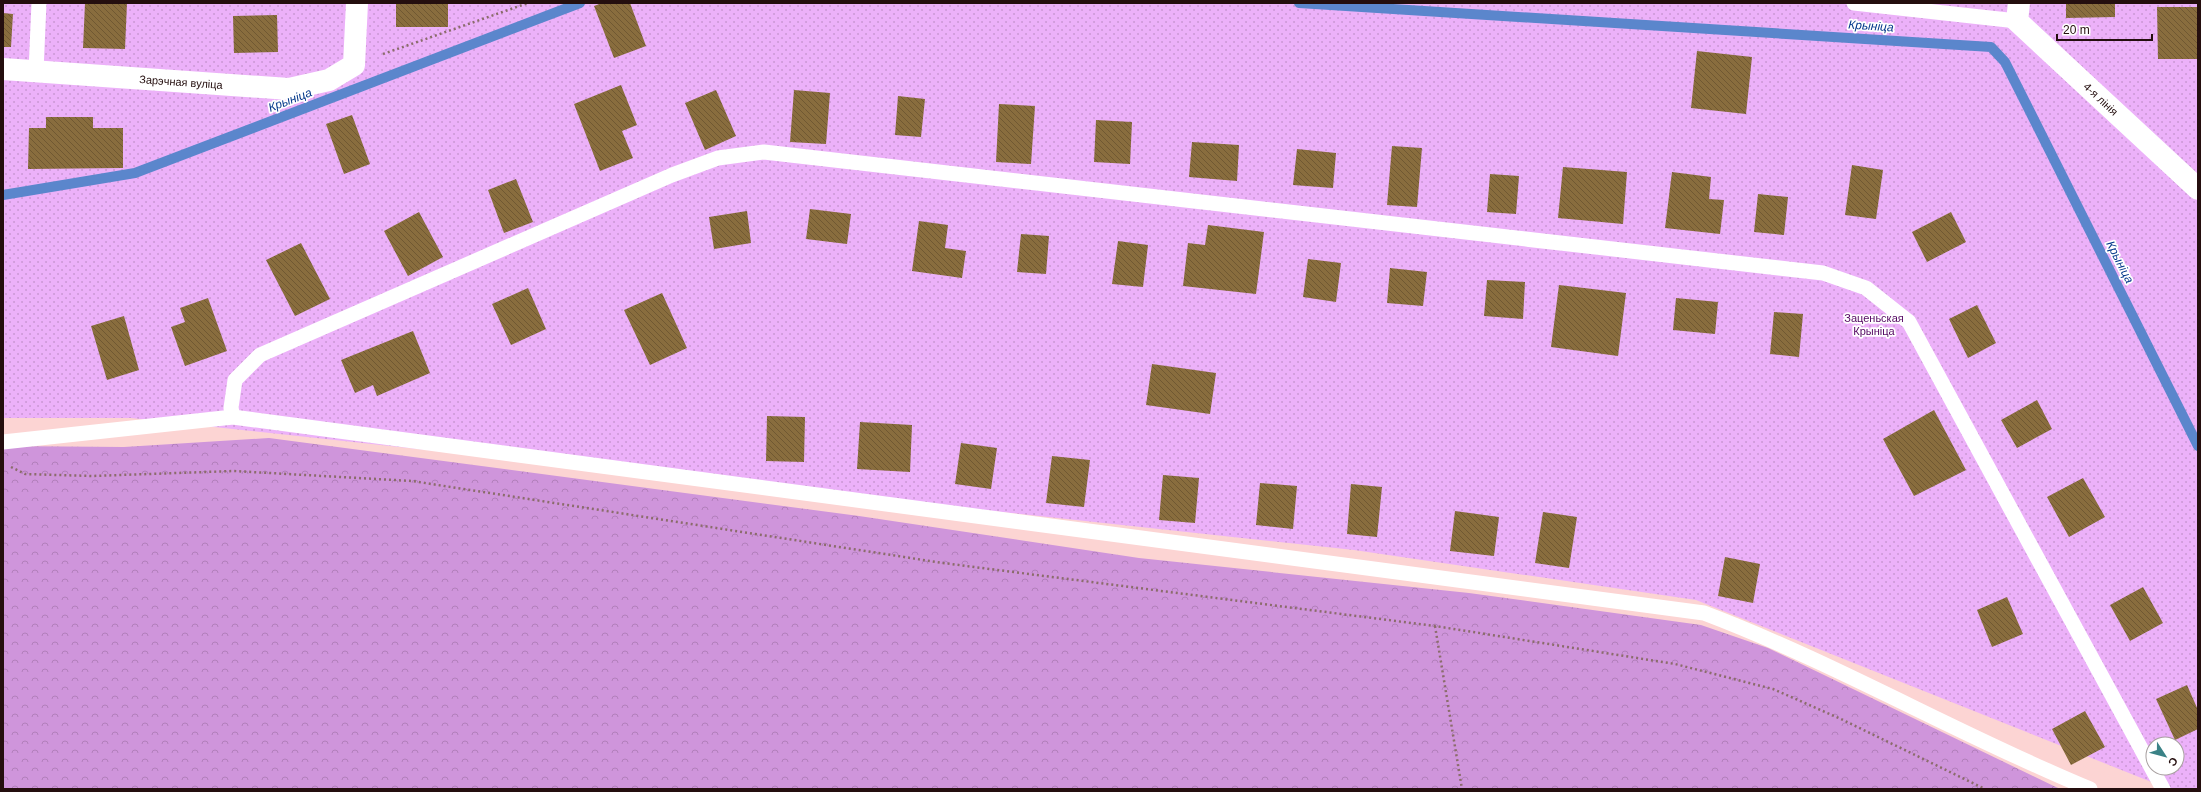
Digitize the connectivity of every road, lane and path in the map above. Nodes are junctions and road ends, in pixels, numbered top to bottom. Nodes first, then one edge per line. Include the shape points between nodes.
1 (39, 3) edge
2 (357, 3) edge
3 (528, 3) edge
4 (1854, 3) edge
5 (2018, 12) edge
6 (354, 65) junction
7 (3, 69) edge
8 (36, 71) junction
9 (2198, 189) edge
10 (233, 417) junction
11 (3, 442) edge
12 (8, 466) dead end
13 (1435, 626) junction
14 (1462, 789) edge
15 (1985, 789) edge
16 (2090, 789) edge
17 (2163, 789) edge

1 - 8 lane
2 - 6 street
3 - 6 path
4 - 5 lane
5 - 9 street, 4-я лінія
6 - 8 street, Зарэчная вуліца via 329,80 289,89
7 - 8 street, Зарэчная вуліца
10 - 11 lane
10 - 16 lane via 1704,614 1755,633 2024,762
10 - 17 lane via 231,408 235,380 260,355 672,175 718,158 764,152 1822,273 1866,288 1909,322
12 - 13 path via 25,474 92,476 234,471 412,481 943,563
13 - 14 path
13 - 15 path via 1675,664 1773,689

